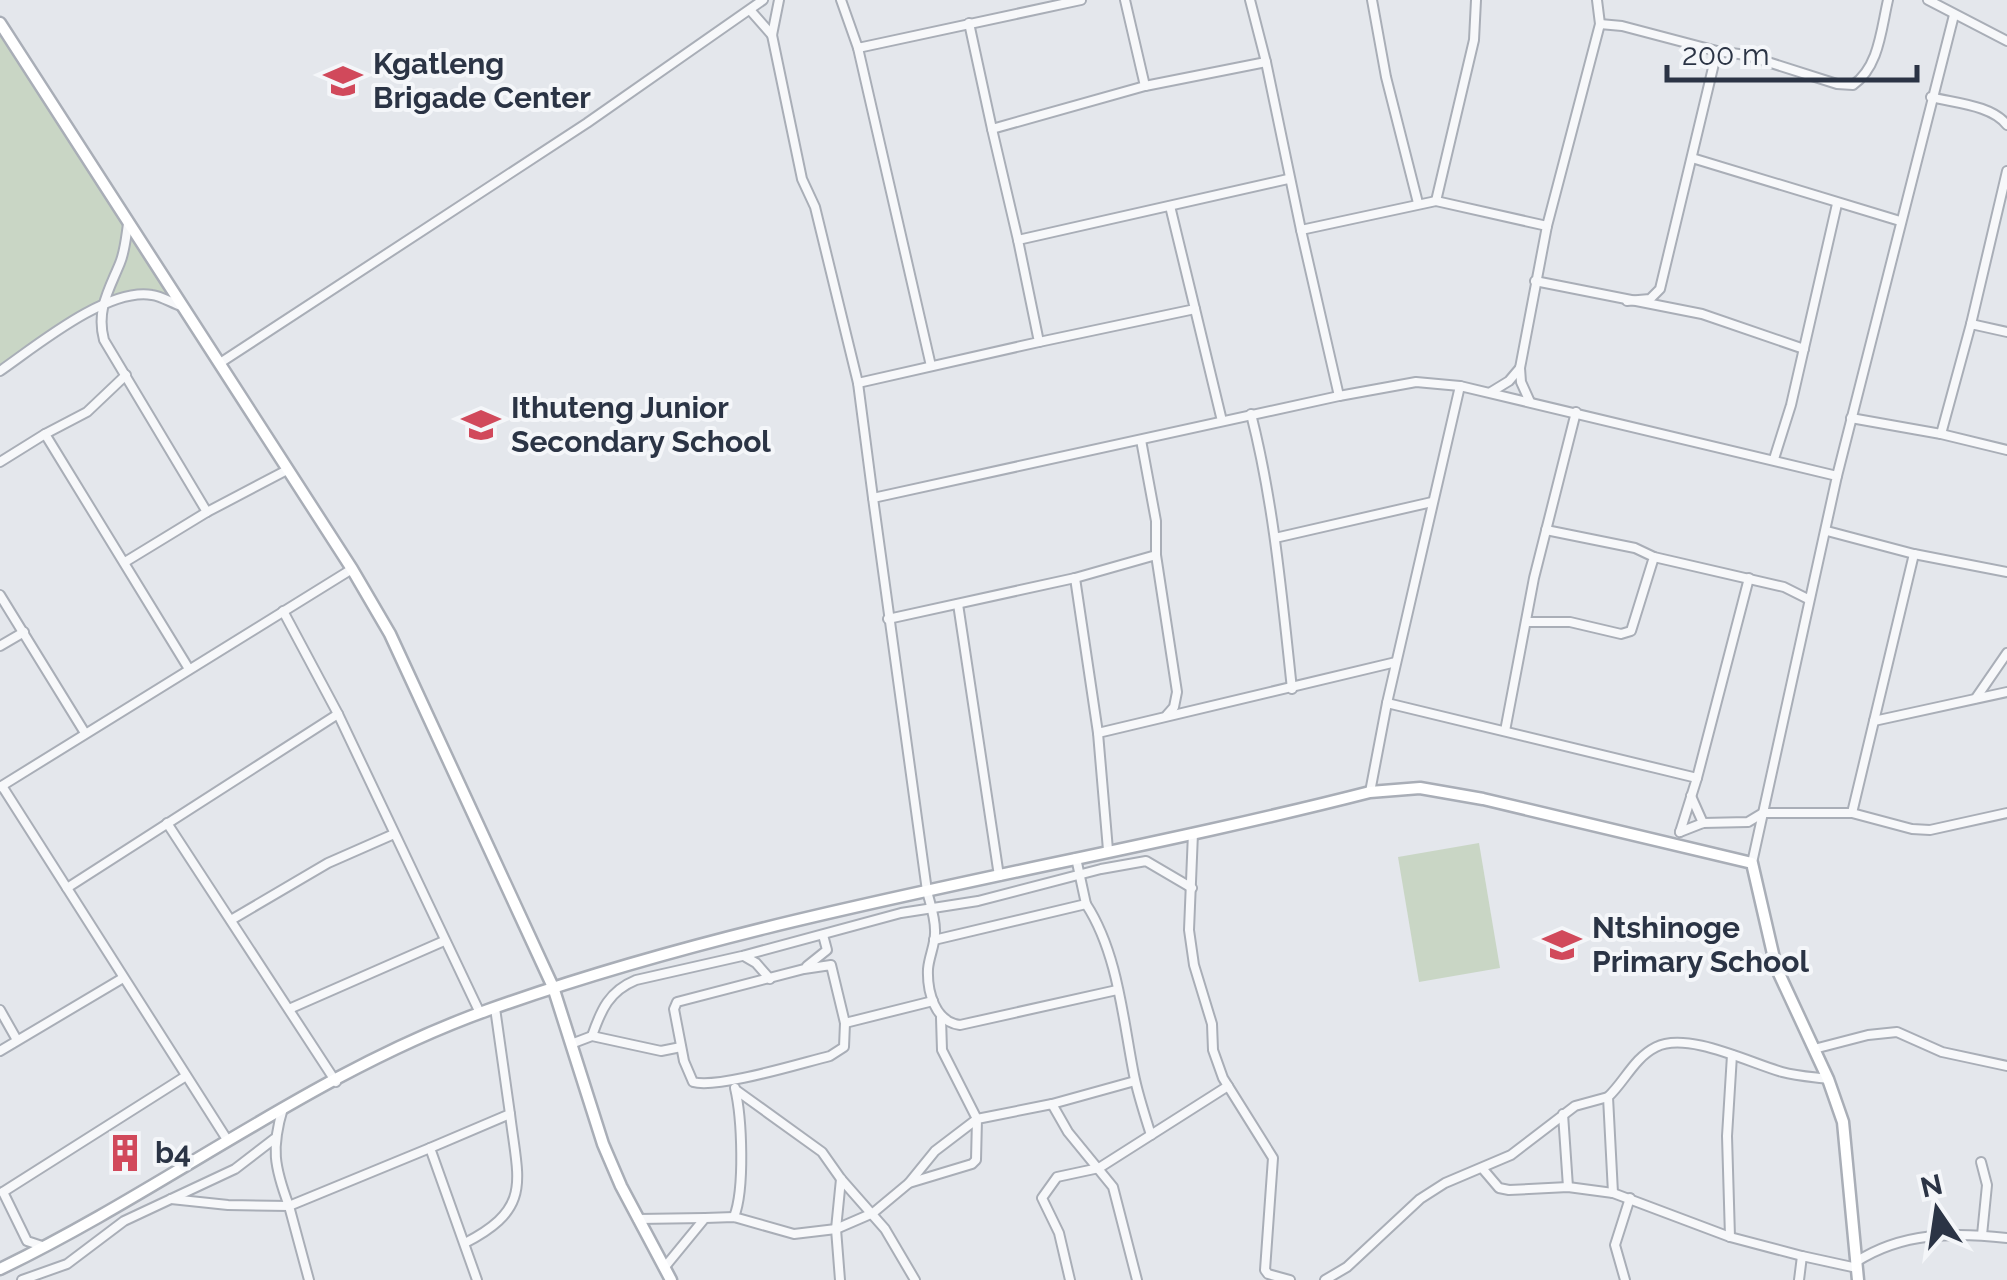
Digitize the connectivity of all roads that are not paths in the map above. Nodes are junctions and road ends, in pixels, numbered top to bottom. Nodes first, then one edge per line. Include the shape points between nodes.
1 (763, 0) edge
2 (779, 0) edge
3 (842, 0) edge
4 (1081, 0) edge
5 (1125, 0) edge
6 (1250, 0) edge
7 (1372, 0) edge
8 (1476, 0) edge
9 (1597, 0) edge
10 (1888, 0) edge
11 (1928, 0) edge
12 (750, 10) junction
13 (1954, 15) junction
14 (0, 23) edge
15 (969, 23) junction
16 (1600, 24) junction
17 (772, 35) junction
18 (2007, 41) edge
19 (858, 48) junction
20 (1717, 50) junction
21 (1266, 62) junction
22 (1145, 86) junction
23 (1930, 98) junction
24 (2007, 124) edge
25 (992, 129) junction
26 (1692, 158) junction
27 (2007, 172) edge
28 (1288, 179) junction
29 (1436, 201) junction
30 (1418, 203) junction
31 (1838, 204) junction
32 (1170, 206) junction
33 (1900, 221) junction
34 (128, 224) junction
35 (1547, 226) junction
36 (1301, 230) junction
37 (1018, 240) junction
38 (1535, 280) junction
39 (1627, 301) junction
40 (102, 305) junction
41 (181, 306) junction
42 (1194, 309) junction
43 (1971, 324) junction
44 (2007, 332) edge
45 (1040, 342) junction
46 (1804, 348) junction
47 (220, 363) junction
48 (930, 366) junction
49 (1520, 368) junction
50 (0, 372) edge
51 (126, 375) junction
52 (858, 383) junction
53 (1460, 386) junction
54 (1491, 392) junction
55 (1339, 396) junction
56 (1530, 402) junction
57 (1576, 412) junction
58 (1251, 414) junction
59 (1851, 418) junction
60 (1222, 420) junction
61 (45, 434) junction
62 (1941, 434) junction
63 (1141, 440) junction
64 (2007, 450) edge
65 (1774, 460) junction
66 (0, 462) edge
67 (287, 470) junction
68 (1837, 476) junction
69 (873, 498) junction
70 (1432, 502) junction
71 (207, 512) junction
72 (1546, 530) junction
73 (1827, 531) junction
74 (1275, 538) junction
75 (1156, 554) junction
76 (1914, 554) junction
77 (1654, 556) junction
78 (125, 562) junction
79 (352, 568) junction
80 (2007, 572) edge
81 (1075, 578) junction
82 (1749, 578) junction
83 (0, 594) edge
84 (1808, 599) junction
85 (958, 604) junction
86 (284, 611) junction
87 (888, 619) junction
88 (1526, 622) junction
89 (24, 632) junction
90 (0, 646) edge
91 (2007, 653) edge
92 (1396, 662) junction
93 (189, 669) junction
94 (1292, 689) junction
95 (2007, 692) edge
96 (1976, 698) junction
97 (1387, 704) junction
98 (338, 714) junction
99 (1165, 718) junction
100 (1874, 721) junction
101 (1505, 731) junction
102 (85, 733) junction
103 (1098, 733) junction
104 (1697, 778) junction
105 (1, 787) edge
106 (1370, 792) junction
107 (1691, 796) junction
108 (1763, 813) junction
109 (1852, 813) junction
110 (2007, 813) edge
111 (167, 822) junction
112 (1702, 823) junction
113 (1680, 832) junction
114 (1193, 833) junction
115 (394, 834) junction
116 (1674, 848) junction
117 (1108, 850) junction
118 (1076, 858) junction
119 (1752, 863) junction
120 (1080, 875) junction
121 (998, 876) junction
122 (68, 888) junction
123 (1192, 888) junction
124 (926, 891) junction
125 (1086, 904) junction
126 (932, 910) junction
127 (231, 920) junction
128 (823, 935) junction
129 (934, 940) junction
130 (444, 941) junction
131 (661, 947) dead end
132 (827, 950) junction
133 (742, 956) junction
134 (644, 962) junction
135 (830, 965) junction
136 (804, 968) junction
137 (124, 978) junction
138 (770, 979) junction
139 (553, 987) junction
140 (1117, 990) junction
141 (933, 1001) junction
142 (495, 1008) junction
143 (0, 1010) edge
144 (289, 1010) junction
145 (480, 1013) junction
146 (941, 1018) junction
147 (845, 1022) junction
148 (592, 1036) junction
149 (17, 1040) junction
150 (571, 1044) junction
151 (681, 1047) junction
152 (1814, 1049) junction
153 (0, 1051) edge
154 (1732, 1055) junction
155 (2007, 1066) edge
156 (186, 1076) junction
157 (732, 1078) junction
158 (1828, 1079) junction
159 (1135, 1080) junction
160 (336, 1082) junction
161 (1228, 1086) junction
162 (736, 1090) junction
163 (1608, 1097) junction
164 (1052, 1104) junction
165 (283, 1108) junction
166 (510, 1114) junction
167 (1563, 1114) junction
168 (977, 1119) junction
169 (1151, 1135) junction
170 (274, 1139) junction
171 (228, 1141) junction
172 (430, 1148) junction
173 (1981, 1162) dead end
174 (1099, 1168) junction
175 (1482, 1168) junction
176 (841, 1179) junction
177 (909, 1183) junction
178 (1568, 1187) junction
179 (1, 1190) edge
180 (1613, 1192) junction
181 (170, 1198) junction
182 (1630, 1198) junction
183 (290, 1206) junction
184 (873, 1213) junction
185 (734, 1216) junction
186 (638, 1218) junction
187 (705, 1218) junction
188 (836, 1228) junction
189 (1982, 1235) junction
190 (1730, 1238) junction
191 (2007, 1238) edge
192 (465, 1242) junction
193 (47, 1247) junction
194 (1802, 1256) junction
195 (664, 1268) junction
196 (0, 1269) edge
197 (1857, 1270) edge
198 (22, 1280) edge
199 (309, 1280) edge
200 (476, 1280) edge
201 (671, 1280) edge
202 (840, 1280) edge
203 (915, 1280) edge
204 (1070, 1280) edge
205 (1137, 1280) edge
206 (1290, 1280) edge
207 (1325, 1280) edge
208 (1625, 1280) edge
209 (1799, 1280) edge

1 - 12 street
2 - 17 street
3 - 19 street
4 - 15 street
5 - 22 street
6 - 21 street
7 - 30 street
8 - 29 street via 1474,40
9 - 16 street
10 - 20 street via 1873,62 1853,85
11 - 13 street
12 - 17 street
12 - 47 street
13 - 18 street
13 - 23 street
14 - 34 street
15 - 19 street
15 - 25 street
16 - 20 street
16 - 35 street
17 - 52 street via 802,179 816,206
19 - 48 street
20 - 26 street
21 - 22 street
21 - 28 street
22 - 25 street
23 - 24 street via 1976,108
23 - 33 street
25 - 37 street
26 - 31 street
26 - 39 street via 1660,289 1650,298
27 - 43 street
28 - 32 street
28 - 36 street
29 - 30 street
29 - 35 street
30 - 36 street
31 - 33 street
31 - 46 street
32 - 37 street
32 - 42 street
33 - 59 street
34 - 40 street via 122,260
34 - 41 street
35 - 38 street
36 - 55 street
37 - 45 street
38 - 39 street
38 - 49 street
39 - 46 street via 1702,314
40 - 41 street via 152,295
40 - 50 street
40 - 51 street via 104,340
41 - 47 street
42 - 45 street
42 - 60 street
43 - 44 street
43 - 62 street
45 - 48 street
46 - 65 street
47 - 67 street
48 - 52 street
49 - 54 street
49 - 56 street
51 - 61 street via 87,412
51 - 71 street
52 - 69 street
53 - 54 street
53 - 55 street via 1416,382
53 - 70 street
54 - 56 street
55 - 58 street
56 - 57 street
57 - 65 street
57 - 72 street
58 - 60 street
58 - 74 street
59 - 62 street
59 - 68 street
60 - 63 street
61 - 66 street
61 - 78 street
62 - 64 street
63 - 69 street
63 - 75 street
65 - 68 street
67 - 71 street
67 - 79 street
68 - 73 street
69 - 87 street
70 - 74 street
70 - 92 street
71 - 78 street
72 - 77 street
72 - 88 street
73 - 76 street
73 - 84 street
74 - 94 street
75 - 81 street
75 - 99 street via 1177,692
76 - 80 street
76 - 100 street
77 - 82 street
77 - 88 street via 1631,632
78 - 93 street
79 - 86 street
79 - 139 street via 390,634
81 - 85 street
81 - 103 street
82 - 84 street
82 - 104 street
83 - 89 street
84 - 108 street
85 - 87 street
85 - 121 street
86 - 93 street
86 - 98 street
87 - 124 street
88 - 101 street
89 - 90 street
89 - 102 street
91 - 96 street
92 - 94 street
92 - 97 street
93 - 102 street
94 - 99 street
95 - 96 street
96 - 100 street
97 - 101 street
97 - 106 street
98 - 111 street
98 - 115 street
99 - 103 street
100 - 109 street
101 - 104 street
102 - 105 street
103 - 117 street
104 - 107 street
105 - 122 street
106 - 114 street
106 - 116 street via 1420,788 1483,799
107 - 112 street
107 - 113 street
108 - 109 street
108 - 112 street via 1748,822
108 - 119 street
109 - 110 street via 1930,830
111 - 122 street
111 - 127 street
112 - 113 street
113 - 116 street
114 - 117 street
114 - 123 street
115 - 127 street via 328,862
115 - 130 street
116 - 119 street
117 - 118 street
118 - 120 street
118 - 121 street
119 - 152 street via 1776,967
120 - 123 street via 1146,861
120 - 125 street
120 - 126 street
121 - 124 street
122 - 137 street
123 - 161 street via 1194,965
124 - 126 street
124 - 134 street
125 - 129 street
125 - 140 street
126 - 128 street
126 - 129 street
127 - 144 street
128 - 132 street
128 - 133 street
129 - 141 street via 928,969
130 - 144 street
130 - 145 street
131 - 134 street
132 - 135 street
132 - 136 street
133 - 138 street
133 - 148 street via 619,986
134 - 139 street
135 - 136 street
135 - 147 street
136 - 138 street
137 - 149 street
137 - 156 street
138 - 151 street via 677,1002
139 - 142 street
139 - 150 street
140 - 146 street via 960,1025
140 - 159 street
141 - 146 street
141 - 147 street
142 - 145 street
142 - 166 street
143 - 149 street
144 - 160 street
145 - 160 street
146 - 168 street via 942,1050
147 - 157 street via 844,1047 830,1056
148 - 150 street
148 - 151 street via 661,1051
149 - 153 street
150 - 186 street via 603,1144
151 - 157 street via 693,1082
152 - 155 street via 1897,1032 1942,1052
152 - 158 street
154 - 158 street
154 - 163 street via 1665,1043 1641,1056
154 - 190 street via 1726,1136
156 - 171 street
156 - 179 street
157 - 162 street
158 - 197 street via 1846,1135
159 - 164 street
159 - 169 street
160 - 165 street
161 - 169 street
161 - 206 street via 1273,1158 1265,1270
162 - 176 street via 822,1152
162 - 185 street via 742,1134
163 - 167 street
163 - 180 street
164 - 168 street
164 - 174 street
165 - 170 street
165 - 171 street
166 - 172 street
166 - 192 street via 518,1178 513,1202 491,1229
167 - 175 street
167 - 178 street
168 - 177 street via 935,1151
168 - 177 street via 972,1164
169 - 174 street
170 - 181 street via 235,1169
170 - 183 street
171 - 193 street
172 - 183 street
172 - 192 street
173 - 189 street via 1987,1185
174 - 204 street via 1057,1176 1042,1198 1059,1232
174 - 205 street via 1119,1203
175 - 178 street via 1499,1188
175 - 207 street via 1420,1199
176 - 184 street
176 - 188 street
177 - 184 street
178 - 180 street
179 - 193 street via 27,1241
180 - 182 street
181 - 183 street
181 - 198 street via 124,1221 67,1264
182 - 190 street
182 - 208 street via 1614,1244
183 - 199 street
184 - 188 street
184 - 203 street
185 - 187 street
185 - 188 street via 794,1234
186 - 187 street
186 - 195 street
187 - 195 street
188 - 202 street
189 - 191 street
189 - 197 street via 1905,1240 1874,1250
190 - 194 street
192 - 200 street
193 - 196 street
194 - 197 street
194 - 209 street
195 - 201 street

